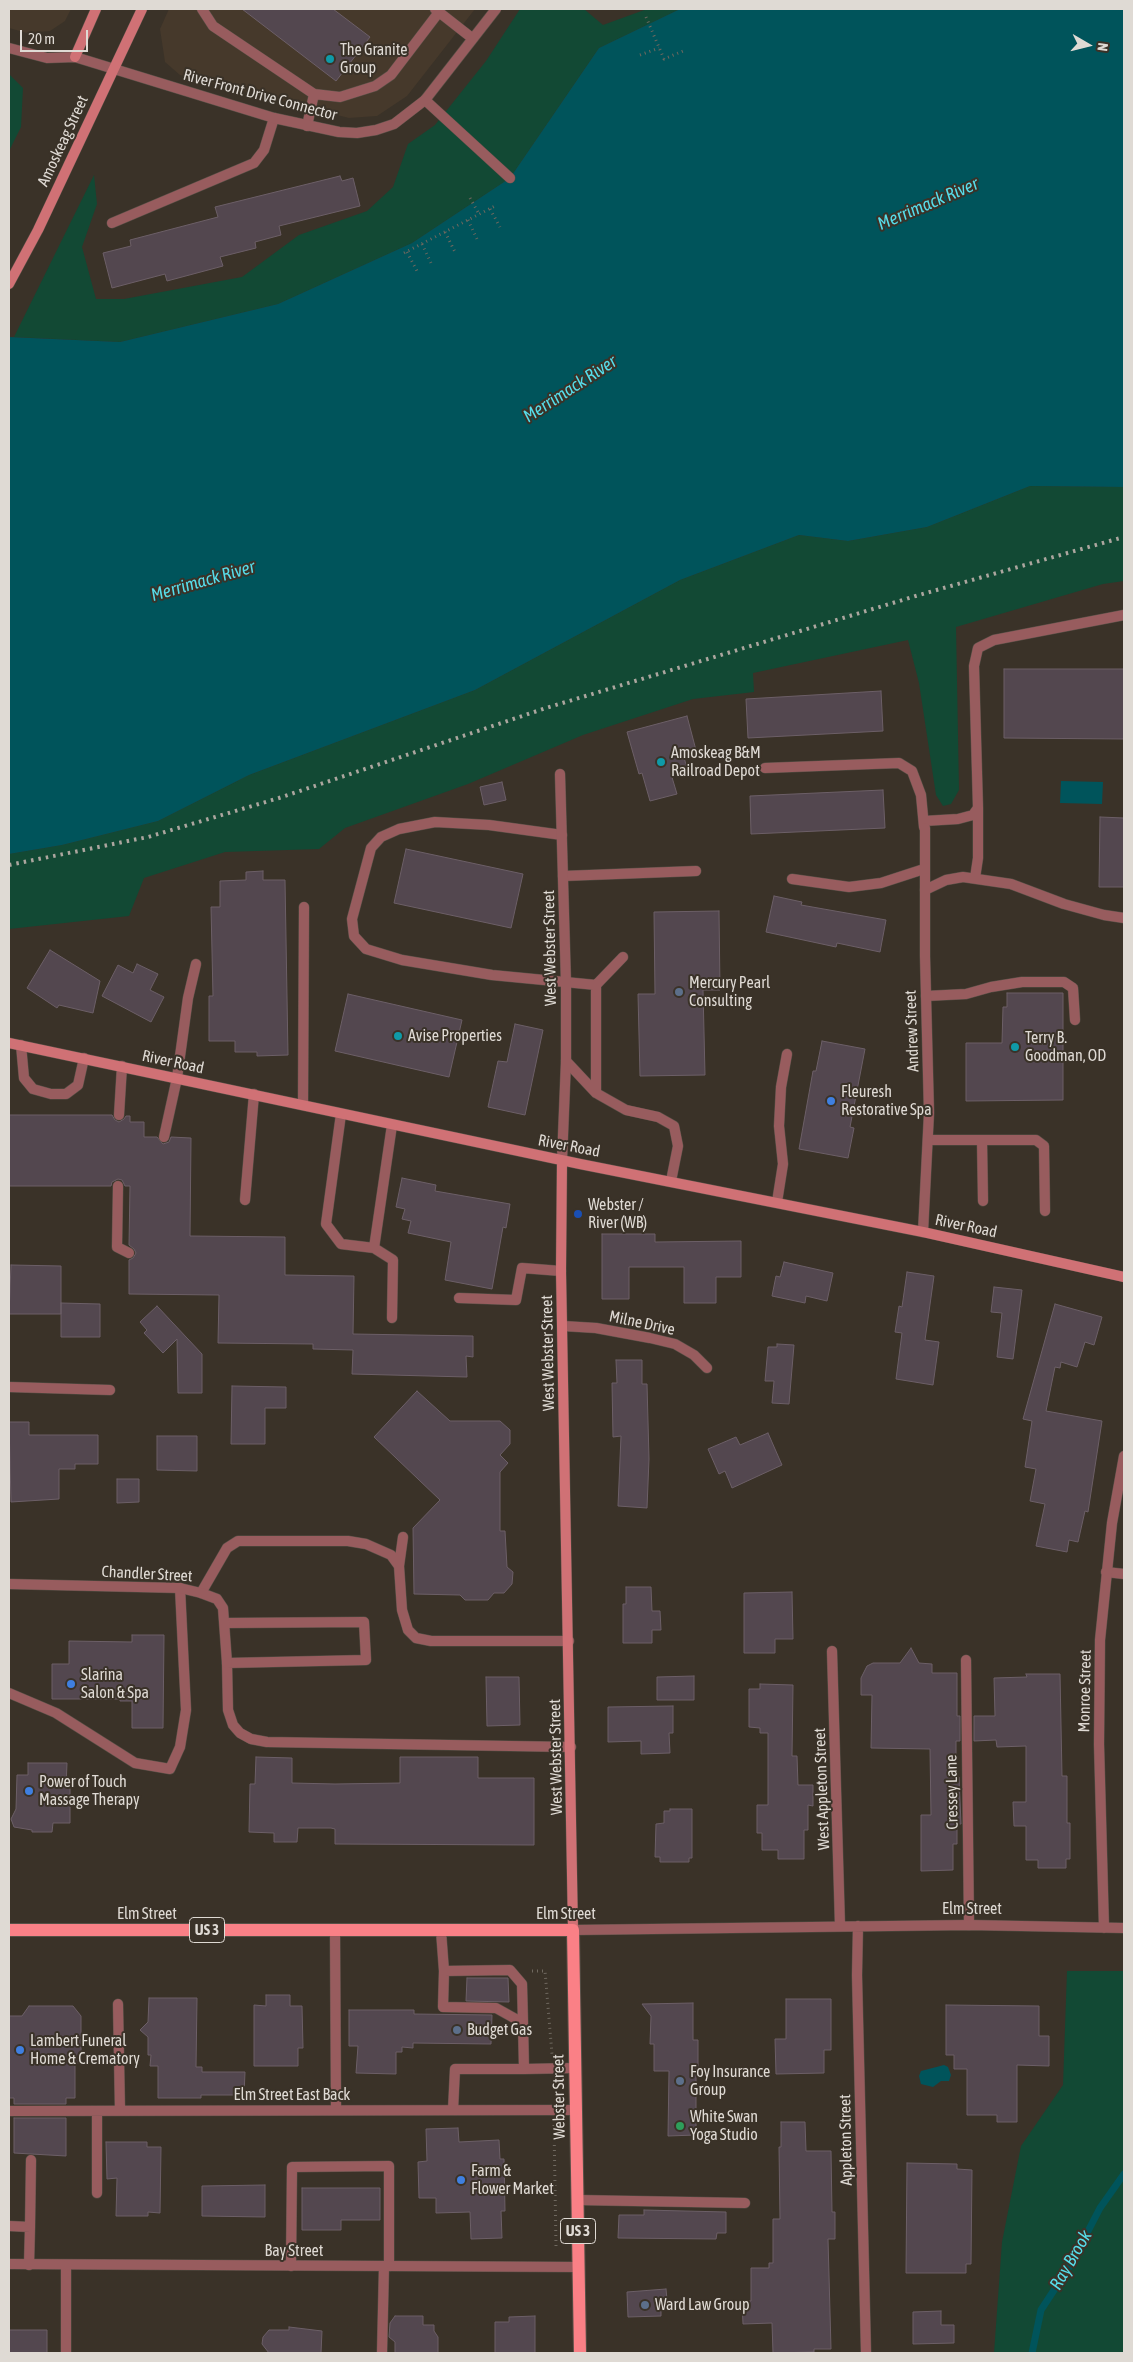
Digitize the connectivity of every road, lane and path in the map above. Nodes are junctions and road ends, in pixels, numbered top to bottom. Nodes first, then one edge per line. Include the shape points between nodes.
1 (96, 9) edge
2 (142, 9) edge
3 (202, 9) edge
4 (496, 9) edge
5 (437, 10) edge
6 (646, 17) dead end
7 (472, 38) junction
8 (9, 48) edge
9 (659, 48) junction
10 (683, 51) dead end
11 (640, 55) dead end
12 (75, 57) junction
13 (114, 70) junction
14 (314, 94) junction
15 (425, 100) junction
16 (274, 118) junction
17 (307, 126) junction
18 (510, 178) dead end
19 (470, 198) dead end
20 (495, 206) dead end
21 (490, 208) junction
22 (479, 214) junction
23 (468, 220) junction
24 (112, 223) dead end
25 (500, 227) dead end
26 (445, 232) junction
27 (478, 239) dead end
28 (422, 244) junction
29 (455, 252) dead end
30 (431, 263) dead end
31 (417, 271) dead end
32 (9, 284) edge
33 (1124, 615) edge
34 (765, 768) dead end
35 (560, 774) dead end
36 (978, 808) junction
37 (924, 824) junction
38 (562, 835) junction
39 (924, 869) junction
40 (696, 871) dead end
41 (563, 876) junction
42 (974, 878) junction
43 (792, 879) dead end
44 (924, 890) junction
45 (304, 907) dead end
46 (1124, 918) edge
47 (623, 957) dead end
48 (196, 964) dead end
49 (566, 984) junction
50 (596, 985) junction
51 (926, 996) junction
52 (1076, 1020) dead end
53 (9, 1042) edge
54 (21, 1045) junction
55 (787, 1054) dead end
56 (84, 1058) junction
57 (566, 1061) junction
58 (122, 1066) junction
59 (177, 1078) junction
60 (596, 1093) junction
61 (254, 1094) junction
62 (303, 1105) junction
63 (341, 1114) junction
64 (119, 1115) dead end
65 (392, 1125) junction
66 (164, 1137) dead end
67 (928, 1140) junction
68 (982, 1140) junction
69 (562, 1160) junction
70 (671, 1181) junction
71 (118, 1186) dead end
72 (245, 1200) dead end
73 (983, 1201) dead end
74 (777, 1202) junction
75 (1044, 1211) dead end
76 (922, 1232) junction
77 (374, 1248) junction
78 (129, 1253) dead end
79 (561, 1271) junction
80 (1124, 1276) edge
81 (459, 1298) dead end
82 (392, 1318) dead end
83 (563, 1326) junction
84 (707, 1368) dead end
85 (9, 1387) edge
86 (110, 1390) dead end
87 (1124, 1456) edge
88 (403, 1537) dead end
89 (399, 1566) junction
90 (1106, 1572) junction
91 (1124, 1574) edge
92 (9, 1584) edge
93 (180, 1588) junction
94 (201, 1593) junction
95 (225, 1623) junction
96 (569, 1641) junction
97 (832, 1652) dead end
98 (966, 1660) dead end
99 (227, 1663) junction
100 (9, 1693) edge
101 (571, 1747) junction
102 (969, 1925) junction
103 (840, 1926) junction
104 (858, 1926) junction
105 (1104, 1928) junction
106 (1124, 1928) edge
107 (9, 1930) edge
108 (440, 1930) junction
109 (573, 1930) junction
110 (335, 1931) junction
111 (444, 1972) junction
112 (118, 2004) dead end
113 (523, 2023) junction
114 (575, 2068) junction
115 (524, 2069) junction
116 (336, 2110) junction
117 (453, 2110) junction
118 (576, 2110) junction
119 (9, 2111) edge
120 (97, 2111) junction
121 (120, 2111) junction
122 (31, 2160) dead end
123 (97, 2193) dead end
124 (577, 2200) junction
125 (745, 2203) dead end
126 (9, 2226) edge
127 (30, 2227) junction
128 (9, 2264) edge
129 (29, 2265) junction
130 (66, 2265) junction
131 (291, 2266) junction
132 (386, 2266) junction
133 (578, 2267) junction
134 (66, 2353) edge
135 (382, 2353) edge
136 (580, 2353) edge
137 (866, 2353) edge

1 - 12 street
2 - 13 street, Amoskeag Street
3 - 14 street via 213,26
4 - 7 street, River Front Drive Connector
5 - 7 street
5 - 14 street via 391,75 375,86 340,97
6 - 9 path
7 - 15 street, River Front Drive Connector
8 - 12 street via 47,58
9 - 10 path via 664,59
9 - 11 path
12 - 13 street, River Front Drive Connector
13 - 16 street, River Front Drive Connector
13 - 32 street, Amoskeag Street
14 - 17 street
15 - 17 street, River Front Drive Connector via 394,124 376,130 348,132
15 - 18 street
16 - 17 street, River Front Drive Connector
16 - 24 street via 264,150 254,164
19 - 22 path
20 - 21 path
21 - 22 path
21 - 25 path
22 - 23 path
23 - 26 path
23 - 27 path
26 - 28 path
26 - 29 path
28 - 30 path
28 - 31 path via 406,253
33 - 36 street via 994,640 978,648 974,666
34 - 37 street, Andrew Street via 899,763 912,771 921,795
35 - 38 street, West Webster Street
36 - 37 street via 973,815
36 - 42 street via 978,858
37 - 39 street, Andrew Street
38 - 41 street, West Webster Street
38 - 49 street via 489,825 435,822 399,829 381,837 371,848 352,919 354,936 366,949 393,958
39 - 43 street via 881,883 849,887
39 - 44 street, Andrew Street
40 - 41 street
41 - 49 street, West Webster Street
42 - 44 street via 963,876 946,880
42 - 46 street via 1011,884 1064,904
44 - 51 street, Andrew Street
45 - 62 street
47 - 50 street
48 - 59 street
49 - 50 street
49 - 57 street, West Webster Street
50 - 60 street
51 - 52 street via 966,994 1022,982 1064,982 1073,988
51 - 67 street, Andrew Street
53 - 54 street, River Road
54 - 56 street, River Road
54 - 56 street via 24,1078 33,1089 51,1094 66,1094 78,1085
55 - 74 street via 781,1087 779,1126 783,1164
56 - 58 street, River Road
57 - 60 street
57 - 69 street, West Webster Street
58 - 59 street, River Road
58 - 64 street
59 - 61 street, River Road
59 - 66 street
60 - 70 street via 626,1110 658,1117 674,1126 678,1146
61 - 62 street, River Road
61 - 72 street
62 - 63 street, River Road
63 - 65 street, River Road
63 - 77 street via 326,1224 341,1244
65 - 69 street, River Road
65 - 77 street
67 - 68 street
67 - 76 street, Andrew Street
68 - 73 street
68 - 75 street via 1036,1140 1044,1146
69 - 70 street, River Road
69 - 79 street, West Webster Street
70 - 74 street, River Road
71 - 78 street via 117,1247
74 - 76 street, River Road
76 - 80 street, River Road
77 - 82 street via 393,1260
79 - 81 street via 522,1268 516,1300
79 - 83 street, West Webster Street
83 - 84 street, Milne Drive via 596,1328 675,1344 694,1355
83 - 96 street, West Webster Street
85 - 86 street
87 - 90 street, Monroe Street
88 - 89 street
89 - 94 street via 390,1555 366,1544 348,1541 238,1541 227,1548
89 - 96 street via 402,1610 408,1630 416,1638 431,1642
90 - 91 street
90 - 105 street, Monroe Street via 1100,1640 1099,1744
92 - 93 street, Chandler Street
93 - 94 street, Chandler Street
93 - 100 street via 186,1710 180,1747 170,1769 135,1763 56,1713
94 - 95 street, Chandler Street via 217,1599 223,1608
95 - 99 street, Chandler Street
95 - 99 street via 364,1622 366,1660
96 - 101 street, West Webster Street
97 - 103 street, West Appleton Street
98 - 102 street, Cressey Lane
99 - 101 street, Chandler Street via 228,1710 233,1725 251,1739 267,1742
101 - 109 street, West Webster Street
102 - 104 street, Elm Street
102 - 105 street, Elm Street
103 - 104 street, Elm Street
103 - 109 street, Elm Street
104 - 137 street, Appleton Street
105 - 106 street, Elm Street
107 - 110 main road, Elm Street / US 3
108 - 109 main road, Elm Street / US 3
108 - 110 main road, Elm Street / US 3
108 - 111 street
109 - 114 main road, Webster Street / US 3
110 - 116 street
111 - 113 street via 443,2008 496,2008
111 - 113 street via 510,1970 522,1984
112 - 121 street
113 - 115 street
114 - 115 street
114 - 118 main road, Webster Street / US 3
115 - 117 street via 454,2068
116 - 117 street, Elm Street East Back
116 - 121 street, Elm Street East Back
117 - 118 street, Elm Street East Back
118 - 124 main road, Webster Street / US 3
119 - 120 street, Elm Street East Back
120 - 121 street, Elm Street East Back
120 - 123 street
122 - 127 street
124 - 125 street
124 - 133 main road, Webster Street / US 3
126 - 127 street
127 - 129 street
128 - 129 street, Bay Street
129 - 130 street, Bay Street
130 - 131 street, Bay Street
130 - 134 street
131 - 132 street, Bay Street
131 - 132 street via 292,2167 389,2166
132 - 133 street, Bay Street
132 - 135 street
133 - 136 main road, Webster Street / US 3

